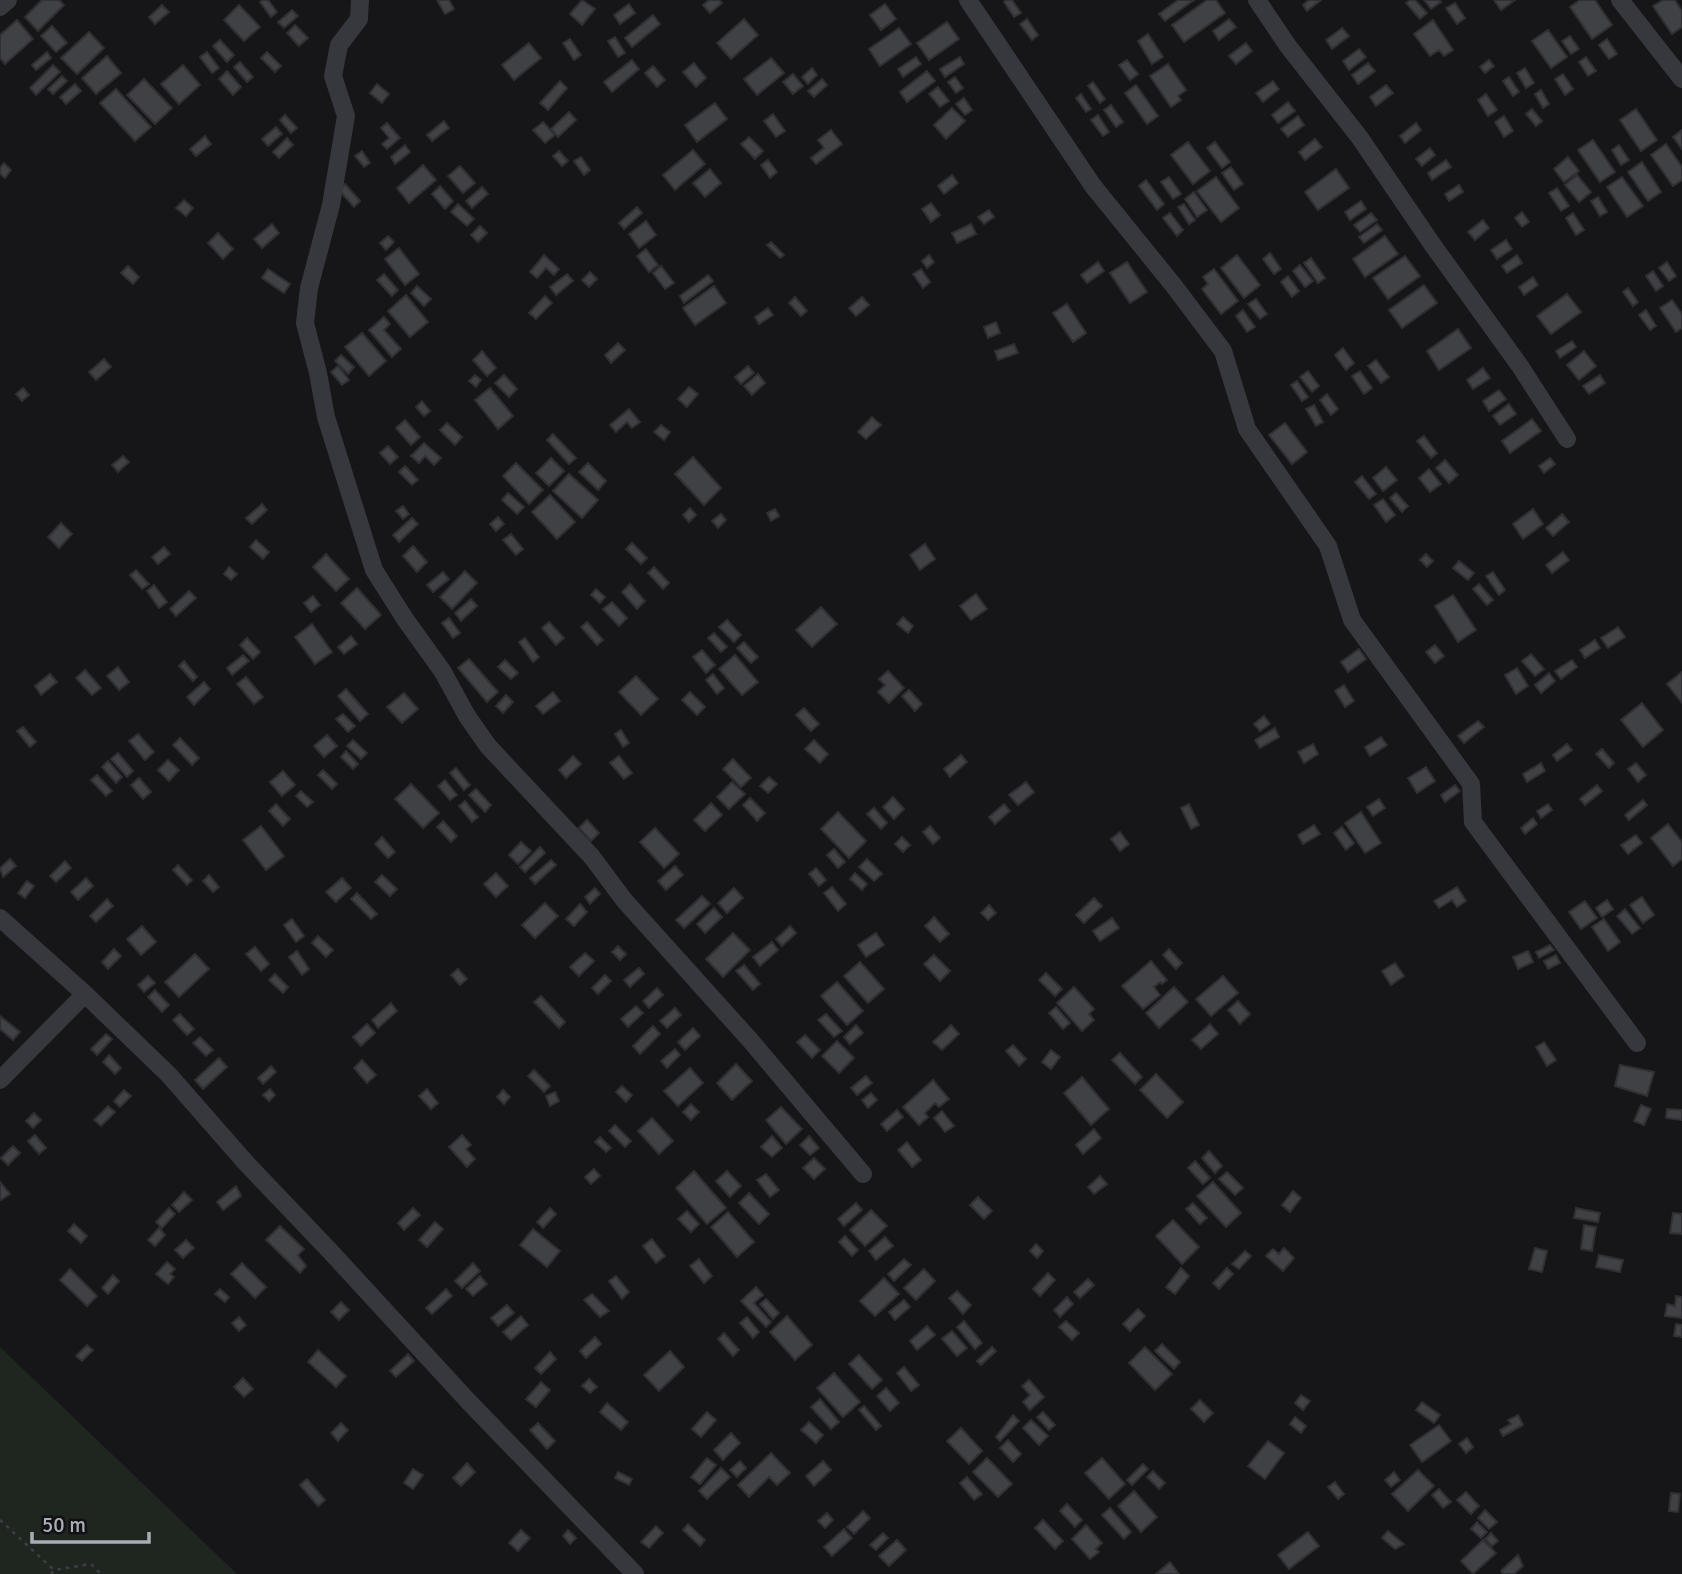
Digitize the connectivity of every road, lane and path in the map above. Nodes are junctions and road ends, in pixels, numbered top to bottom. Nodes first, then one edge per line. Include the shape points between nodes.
1 (8, 0) edge
2 (360, 0) edge
3 (968, 0) edge
4 (1257, 0) edge
5 (1620, 0) edge
6 (0, 7) edge
7 (1682, 79) edge
8 (1567, 439) dead end
9 (0, 918) edge
10 (85, 994) junction
11 (1637, 1043) dead end
12 (0, 1080) edge
13 (863, 1174) dead end
14 (0, 1520) edge
15 (54, 1570) junction
16 (51, 1574) edge
17 (101, 1574) edge
18 (635, 1574) edge

1 - 6 street
2 - 13 street via 359,19 339,45 333,76 346,116 304,323 326,417 374,570 488,746 592,857 624,900
3 - 11 street via 1093,186 1223,351 1247,429 1328,546 1352,620 1471,784 1473,822
4 - 8 street via 1360,138
5 - 7 street
9 - 10 street
10 - 12 street
10 - 18 street via 169,1075 469,1402
14 - 15 path
15 - 16 path
15 - 17 path via 91,1564

